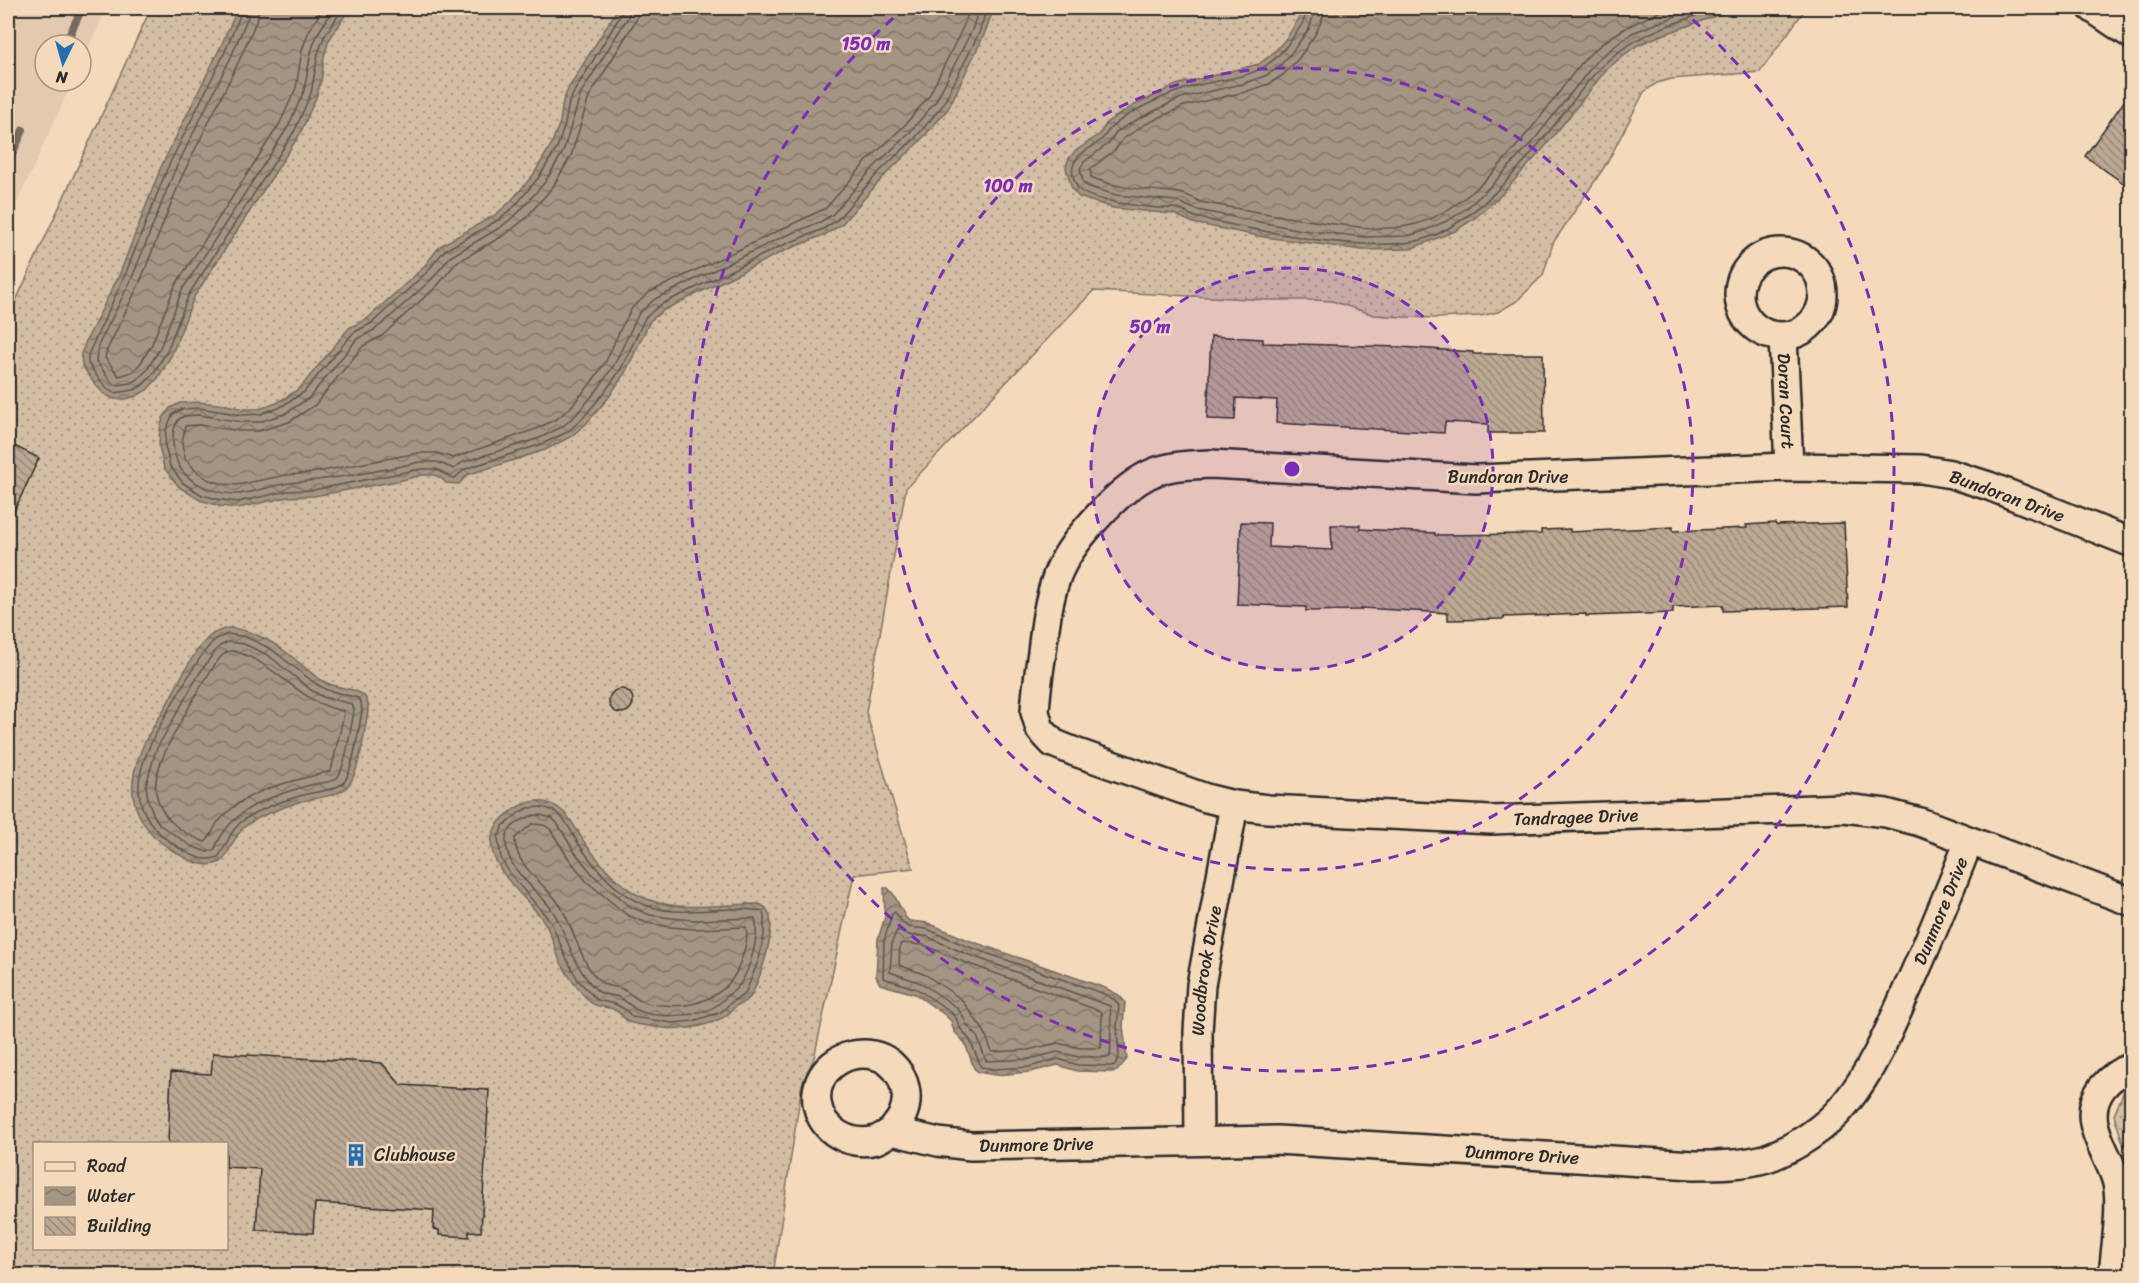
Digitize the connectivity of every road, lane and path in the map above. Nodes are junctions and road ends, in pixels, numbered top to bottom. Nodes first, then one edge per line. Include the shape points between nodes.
1 (2092, 8) edge
2 (2132, 35) edge
3 (1783, 337) dead end
4 (1789, 467) junction
5 (2132, 543) edge
6 (1035, 712) joint
7 (1234, 805) junction
8 (1969, 841) junction
9 (2132, 902) edge
10 (2132, 1066) edge
11 (892, 1131) dead end
12 (1199, 1140) junction
13 (2113, 1275) edge

1 - 2 street
3 - 4 street, Doran Court
4 - 5 street, Bundoran Drive via 1897,467 1951,474
4 - 6 street, Bundoran Drive via 1476,479 1211,464 1165,469 1123,492 1066,557 1049,601
6 - 7 street, Tandragee Drive via 1040,729 1053,743
7 - 8 street, Tandragee Drive via 1491,820 1844,808 1886,813
7 - 12 street, Woodbrook Drive via 1201,986
8 - 9 street, Tandragee Drive
8 - 12 street, Dunmore Drive via 1933,933 1885,1040 1863,1078 1844,1106 1820,1128 1766,1158 1694,1166 1277,1140
10 - 13 street via 2109,1079 2093,1110 2093,1126 2117,1185
11 - 12 street, Dunmore Drive via 971,1146

